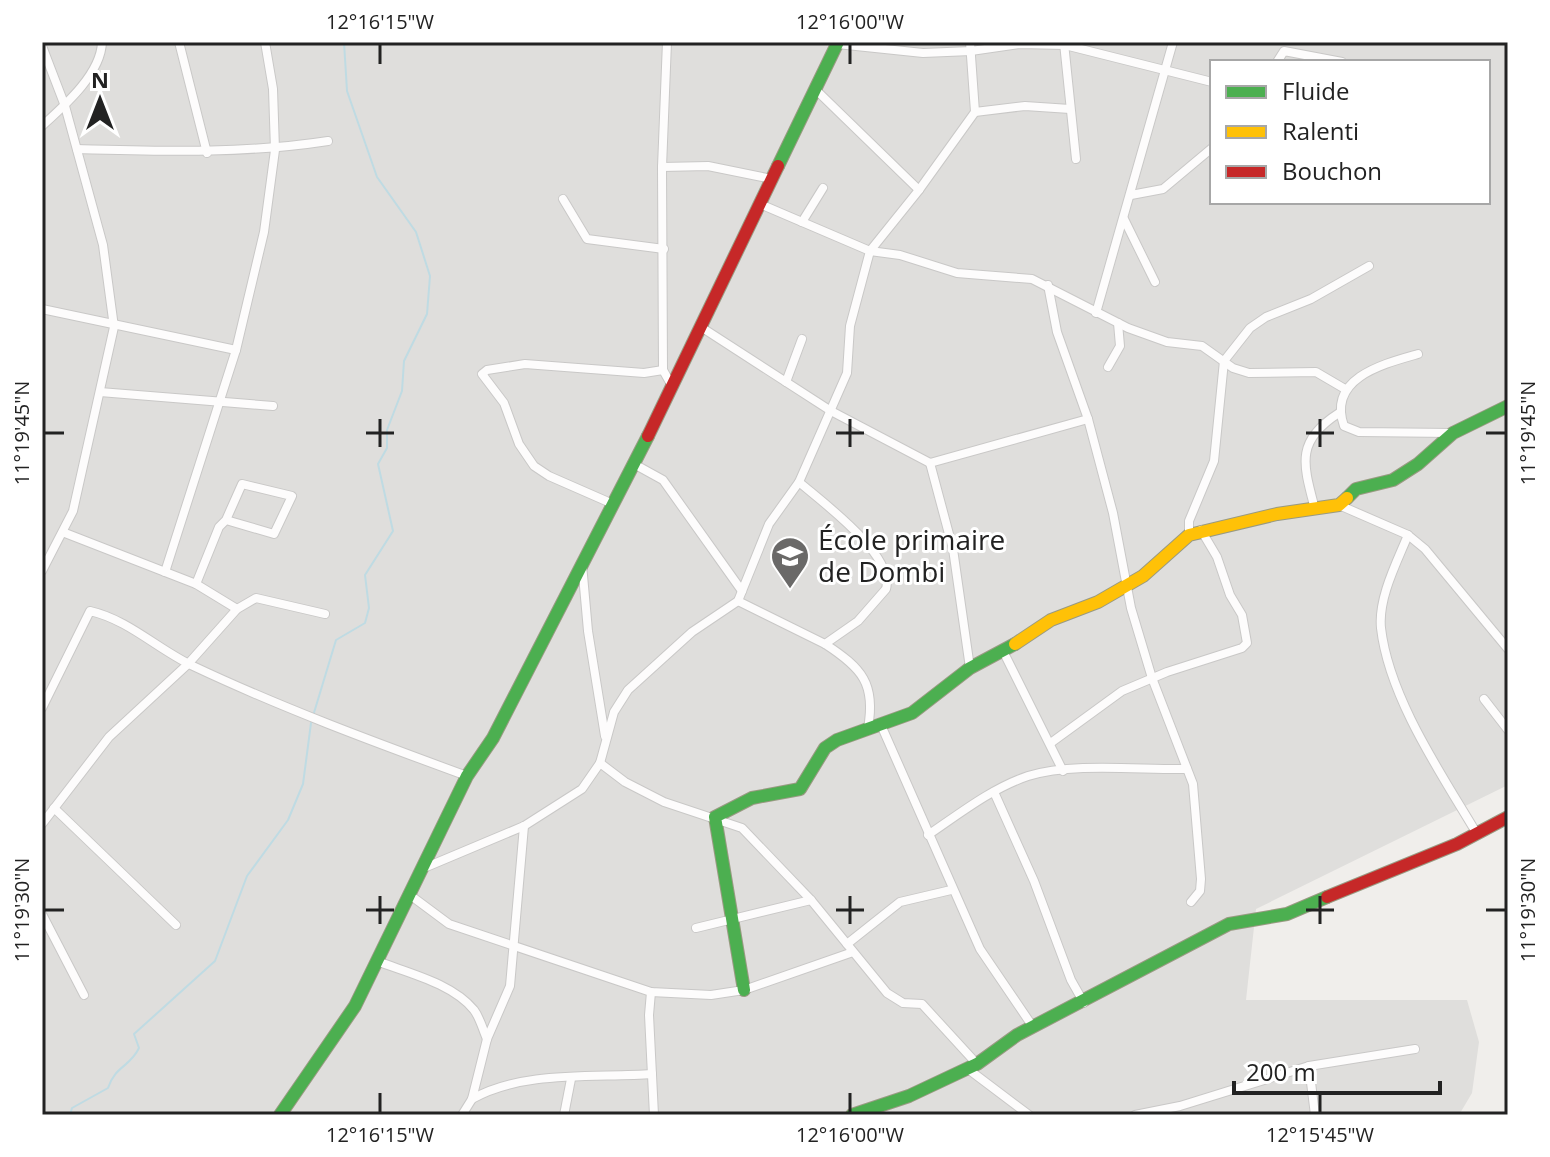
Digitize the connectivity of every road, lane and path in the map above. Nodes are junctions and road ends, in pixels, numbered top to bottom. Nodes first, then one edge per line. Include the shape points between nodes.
1 (179, 42) edge
2 (265, 42) edge
3 (667, 42) edge
4 (1173, 42) edge
5 (105, 43) edge
6 (838, 43) edge
7 (1064, 44) edge
8 (42, 46) edge
9 (971, 47) edge
10 (1278, 60) edge
11 (1331, 60) edge
12 (1168, 70) junction
13 (1210, 81) edge
14 (815, 89) junction
15 (65, 106) junction
16 (1070, 109) junction
17 (975, 112) junction
18 (42, 126) edge
19 (328, 141) dead end
20 (77, 149) junction
21 (275, 150) junction
22 (1210, 150) edge
23 (207, 153) junction
24 (1076, 159) dead end
25 (662, 167) junction
26 (772, 179) junction
27 (823, 188) dead end
28 (919, 190) junction
29 (1131, 195) junction
30 (563, 199) dead end
31 (760, 204) junction
32 (1124, 218) junction
33 (802, 222) junction
34 (664, 249) junction
35 (870, 251) junction
36 (1369, 266) dead end
37 (1155, 282) dead end
38 (1048, 285) junction
39 (42, 309) edge
40 (1096, 313) junction
41 (1118, 323) junction
42 (114, 327) junction
43 (701, 327) junction
44 (802, 339) dead end
45 (236, 350) junction
46 (1418, 354) dead end
47 (1224, 361) junction
48 (1108, 367) dead end
49 (663, 370) junction
50 (786, 382) junction
51 (673, 387) junction
52 (1345, 389) junction
53 (100, 392) junction
54 (220, 400) junction
55 (273, 406) dead end
56 (1508, 406) edge
57 (831, 411) junction
58 (1339, 413) junction
59 (1088, 419) junction
60 (1453, 433) junction
61 (930, 463) junction
62 (634, 464) junction
63 (799, 482) junction
64 (613, 504) junction
65 (1339, 505) junction
66 (1315, 509) junction
67 (226, 520) junction
68 (1195, 532) junction
69 (65, 533) junction
70 (1408, 535) junction
71 (582, 562) junction
72 (42, 571) edge
73 (165, 572) junction
74 (196, 584) junction
75 (1125, 587) junction
76 (742, 591) junction
77 (738, 601) junction
78 (237, 609) junction
79 (325, 614) dead end
80 (825, 644) junction
81 (1508, 649) edge
82 (1003, 651) junction
83 (188, 664) junction
84 (970, 668) junction
85 (1152, 678) junction
86 (1484, 699) dead end
87 (42, 708) edge
88 (875, 727) junction
89 (1508, 730) edge
90 (606, 741) junction
91 (1052, 742) junction
92 (600, 763) junction
93 (1187, 769) junction
94 (1063, 771) junction
95 (467, 776) junction
96 (994, 792) junction
97 (54, 808) junction
98 (715, 817) junction
99 (1508, 817) edge
100 (42, 824) edge
101 (524, 826) junction
102 (1477, 834) junction
103 (928, 835) junction
104 (423, 868) junction
105 (951, 890) junction
106 (410, 895) junction
107 (811, 900) junction
108 (1191, 902) dead end
109 (42, 914) edge
110 (733, 921) junction
111 (176, 925) dead end
112 (696, 928) dead end
113 (514, 948) junction
114 (850, 948) junction
115 (377, 961) junction
116 (744, 990) junction
117 (651, 992) junction
118 (84, 995) dead end
119 (1084, 1003) junction
120 (1033, 1027) junction
121 (487, 1039) junction
122 (1415, 1049) dead end
123 (1309, 1066) junction
124 (972, 1067) junction
125 (652, 1074) junction
126 (571, 1079) junction
127 (472, 1099) junction
128 (280, 1115) edge
129 (462, 1115) edge
130 (564, 1115) edge
131 (654, 1115) edge
132 (852, 1115) edge
133 (1029, 1115) edge
134 (1135, 1115) edge
135 (1315, 1115) edge

1 - 23 street
2 - 21 street
3 - 25 street
4 - 12 street
5 - 15 street
6 - 9 street via 923,53
6 - 14 street
7 - 9 street
7 - 12 street
7 - 16 street
8 - 15 street
9 - 17 street
10 - 11 street via 1284,51
12 - 13 street
12 - 29 street
14 - 26 street
14 - 28 street
15 - 18 street
15 - 20 street
16 - 17 street via 1025,106
16 - 24 street
17 - 28 street
19 - 21 street
20 - 23 street
20 - 42 street via 103,245
21 - 23 street
21 - 45 street via 264,232
22 - 29 street via 1163,189
25 - 26 street via 708,166
25 - 34 street
26 - 31 street
27 - 33 street
28 - 35 street
29 - 32 street
30 - 34 street via 587,239
31 - 33 street
31 - 43 street
32 - 37 street
32 - 40 street
33 - 35 street
34 - 49 street
35 - 38 street via 957,273 1017,275
35 - 57 street via 850,326 847,373
36 - 47 street via 1266,317
38 - 40 street
38 - 59 street via 1057,332
39 - 42 street
40 - 41 street
41 - 47 street via 1167,342 1202,346
41 - 48 street via 1120,346
42 - 45 street
42 - 53 street
43 - 50 street
43 - 51 street
44 - 50 street
45 - 54 street
46 - 52 street via 1366,373
47 - 52 street via 1249,373 1316,372
47 - 68 street via 1214,461 1189,521
49 - 51 street
49 - 64 street via 525,364 482,374 504,403 519,444 534,466
50 - 57 street
51 - 62 street
52 - 58 street
53 - 54 street
53 - 69 street
54 - 55 street
54 - 73 street
56 - 60 street
57 - 61 street
57 - 63 street
58 - 60 street via 1352,431
58 - 66 street via 1323,423 1306,449 1304,468
59 - 61 street
59 - 75 street via 1123,556
60 - 65 street via 1393,480 1356,489
61 - 84 street via 953,549
62 - 64 street
62 - 76 street via 663,480
63 - 76 street via 769,524
63 - 80 street via 857,532 888,579 886,589 858,621
64 - 71 street
65 - 66 street
65 - 70 street
66 - 68 street
67 - 67 street via 242,484 292,496 274,534
67 - 74 street
68 - 75 street
68 - 85 street via 1217,557 1242,615 1247,643
69 - 72 street
69 - 73 street
70 - 81 street
70 - 102 street via 1388,583 1381,627 1395,679 1431,757
71 - 90 street
71 - 95 street via 500,724
73 - 74 street
74 - 78 street
75 - 82 street via 1051,620
75 - 85 street
76 - 77 street
77 - 80 street
77 - 90 street via 692,632 628,690 614,712
78 - 79 street via 256,598
78 - 83 street
80 - 88 street via 847,658 869,688
82 - 84 street
82 - 91 street
83 - 87 street via 107,615 90,611
83 - 95 street via 317,722
83 - 97 street via 109,737
84 - 88 street via 912,713
85 - 91 street via 1122,691
85 - 93 street
86 - 89 street
88 - 98 street via 825,748 800,789 752,798
88 - 103 street
90 - 92 street
91 - 94 street
92 - 98 street via 664,802
92 - 101 street via 582,789
93 - 94 street
93 - 108 street via 1196,797 1201,879
94 - 96 street via 1029,776
95 - 104 street
96 - 103 street
96 - 119 street
97 - 100 street
97 - 111 street
98 - 107 street via 742,828
98 - 110 street
99 - 102 street
101 - 104 street
101 - 113 street
102 - 119 street via 1287,914 1229,924
103 - 105 street
104 - 106 street
105 - 114 street via 900,902
105 - 120 street via 980,949
106 - 113 street via 449,924
106 - 115 street
107 - 110 street
107 - 114 street
109 - 118 street
110 - 112 street
110 - 116 street
113 - 117 street
113 - 121 street via 510,986
114 - 116 street
114 - 124 street via 887,993 903,1003 922,1004
115 - 121 street via 464,1001 475,1011
115 - 128 street via 355,1006
116 - 117 street via 711,995
117 - 125 street
119 - 120 street
120 - 124 street
121 - 127 street
122 - 123 street
123 - 134 street
123 - 135 street
124 - 132 street
124 - 133 street
125 - 126 street
125 - 131 street
126 - 127 street via 496,1085
126 - 130 street
127 - 129 street

